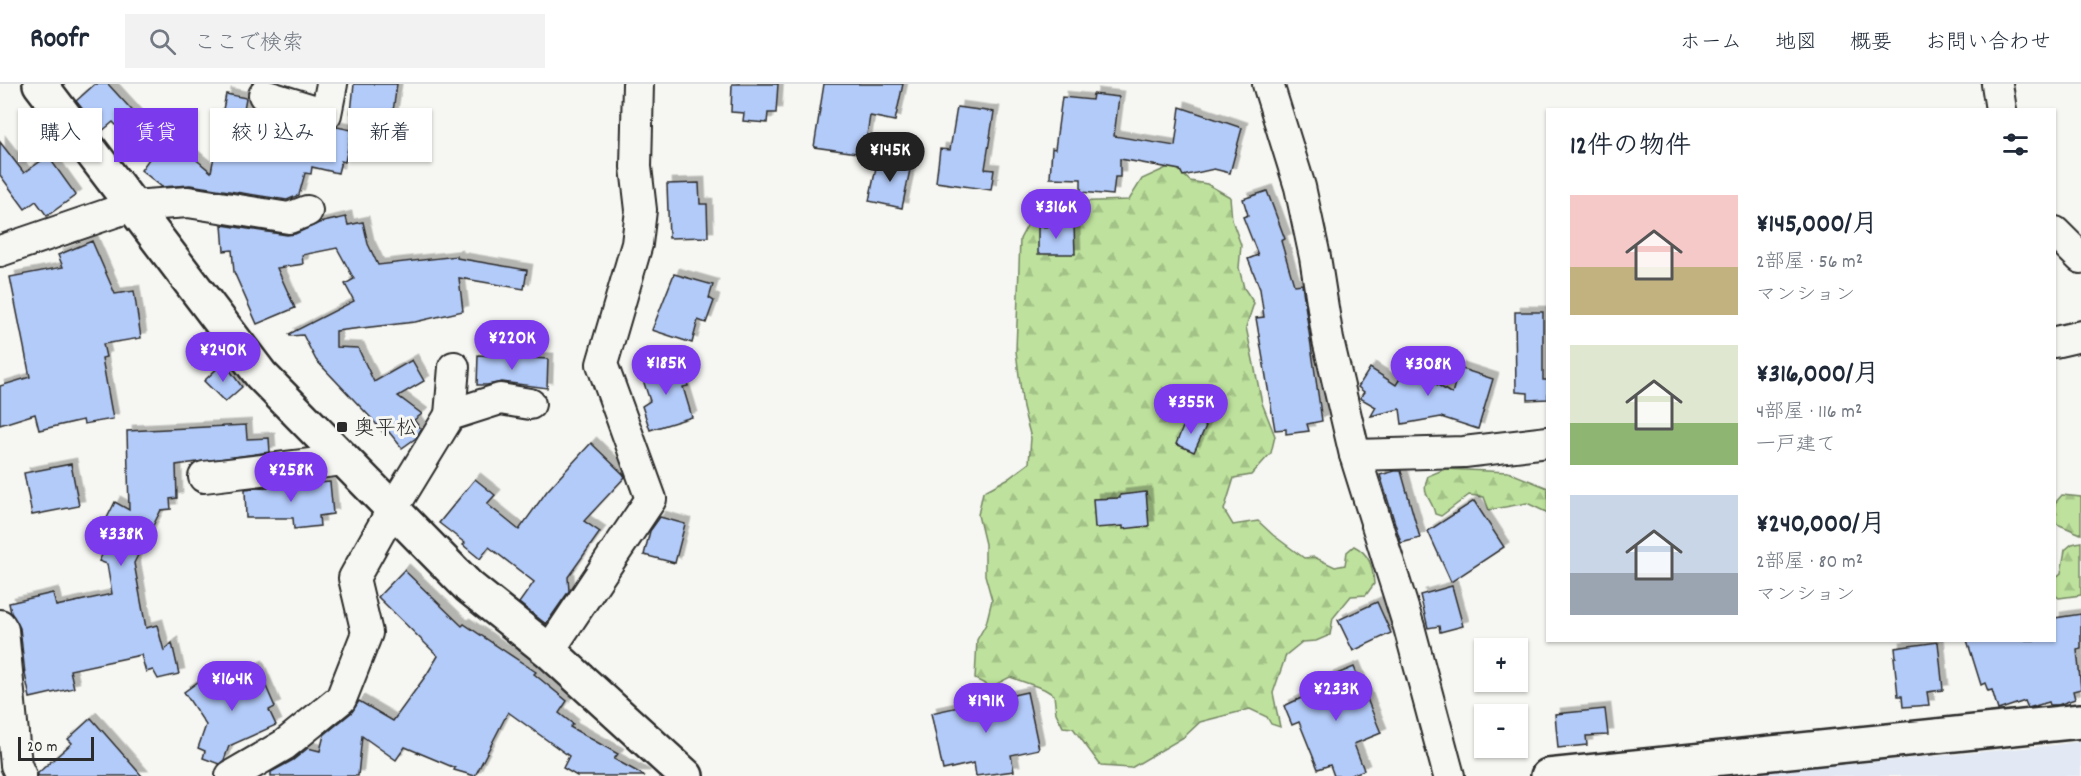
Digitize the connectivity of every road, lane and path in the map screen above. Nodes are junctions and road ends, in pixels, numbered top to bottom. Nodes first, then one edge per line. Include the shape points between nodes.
1 (332, 84) edge
2 (638, 84) edge
3 (1268, 84) edge
4 (1997, 84) edge
5 (44, 86) edge
6 (264, 95) dead end
7 (2001, 108) edge
8 (132, 206) junction
9 (307, 211) dead end
10 (2056, 233) edge
11 (0, 251) edge
12 (2081, 258) edge
13 (2081, 336) edge
14 (2056, 342) edge
15 (454, 367) dead end
16 (530, 404) dead end
17 (450, 415) junction
18 (1546, 442) edge
19 (1355, 455) junction
20 (343, 460) junction
21 (204, 477) dead end
22 (392, 510) junction
23 (0, 625) edge
24 (549, 651) junction
25 (2081, 721) edge
26 (21, 776) edge
27 (231, 776) edge
28 (686, 776) edge
29 (1449, 776) edge
30 (1548, 776) edge

1 - 6 street via 326,114
2 - 24 street via 636,167 640,221 637,244 602,364 651,499
3 - 19 street via 1300,187 1328,340
4 - 7 street
5 - 8 street
8 - 9 street via 188,202 289,218
8 - 11 street
8 - 20 street via 261,375
10 - 12 street
13 - 14 street
15 - 17 street
16 - 17 street via 500,399
17 - 22 street
18 - 19 street via 1464,452
19 - 29 street via 1409,627
20 - 21 street
20 - 22 street
22 - 24 street via 469,587
22 - 27 street via 354,579 367,633 341,699 284,745
23 - 26 street via 16,765
24 - 28 street
25 - 30 street

